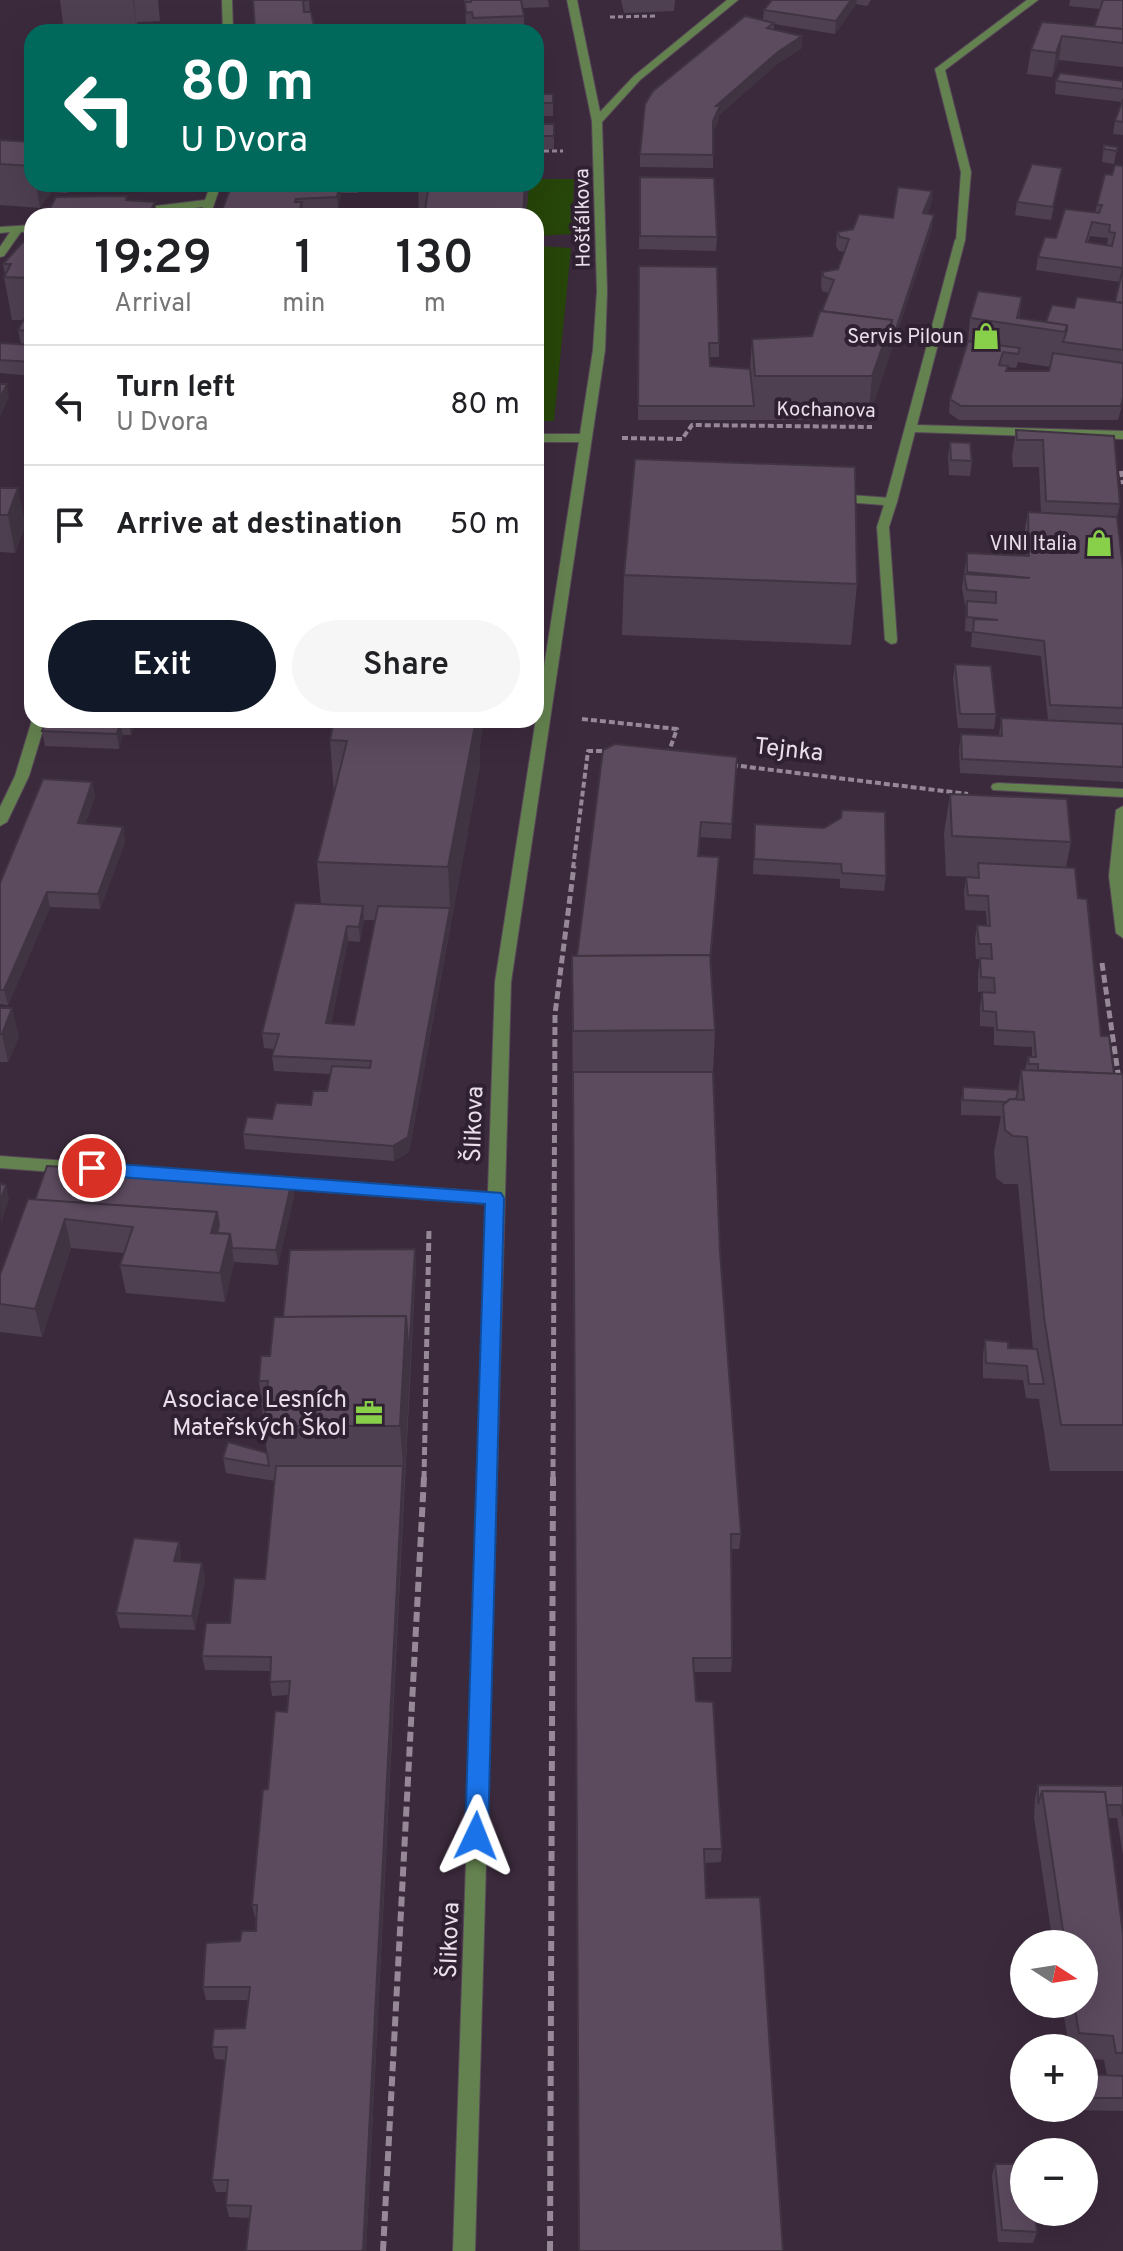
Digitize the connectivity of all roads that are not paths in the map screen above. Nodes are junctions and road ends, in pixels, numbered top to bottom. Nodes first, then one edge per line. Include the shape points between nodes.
1 (227, 0) edge
2 (572, 0) edge
3 (733, 0) edge
4 (1033, 0) edge
5 (228, 24) edge
6 (597, 121) junction
7 (213, 192) edge
8 (210, 203) junction
9 (167, 208) edge
10 (208, 208) edge
11 (0, 230) edge
12 (24, 230) edge
13 (16, 232) junction
14 (0, 254) edge
15 (913, 428) junction
16 (1123, 435) edge
17 (544, 438) edge
18 (587, 438) junction
19 (817, 496) edge
20 (891, 502) junction
21 (891, 640) dead end
22 (544, 697) edge
23 (37, 728) edge
24 (539, 728) edge
25 (998, 787) dead end
26 (1123, 793) edge
27 (1123, 810) edge
28 (0, 822) edge
29 (1123, 933) edge
30 (0, 1162) edge
31 (175, 1175) edge
32 (255, 1180) edge
33 (494, 1198) junction
34 (464, 2251) edge

1 - 5 street
2 - 6 street, Hošťálkova
3 - 6 street via 637,78
4 - 15 street via 940,69 966,172 960,240
6 - 18 street, Hošťálkova via 602,291
7 - 8 street
8 - 9 street
8 - 10 street
11 - 13 street
12 - 13 street
13 - 14 street
15 - 16 street
15 - 20 street
17 - 18 street
18 - 22 street, Šlikova
19 - 20 street
20 - 21 street via 883,527
23 - 28 street
24 - 33 street, Šlikova via 503,982
25 - 26 street
27 - 29 street via 1116,876
30 - 31 street
32 - 33 street
33 - 34 street, Šlikova

